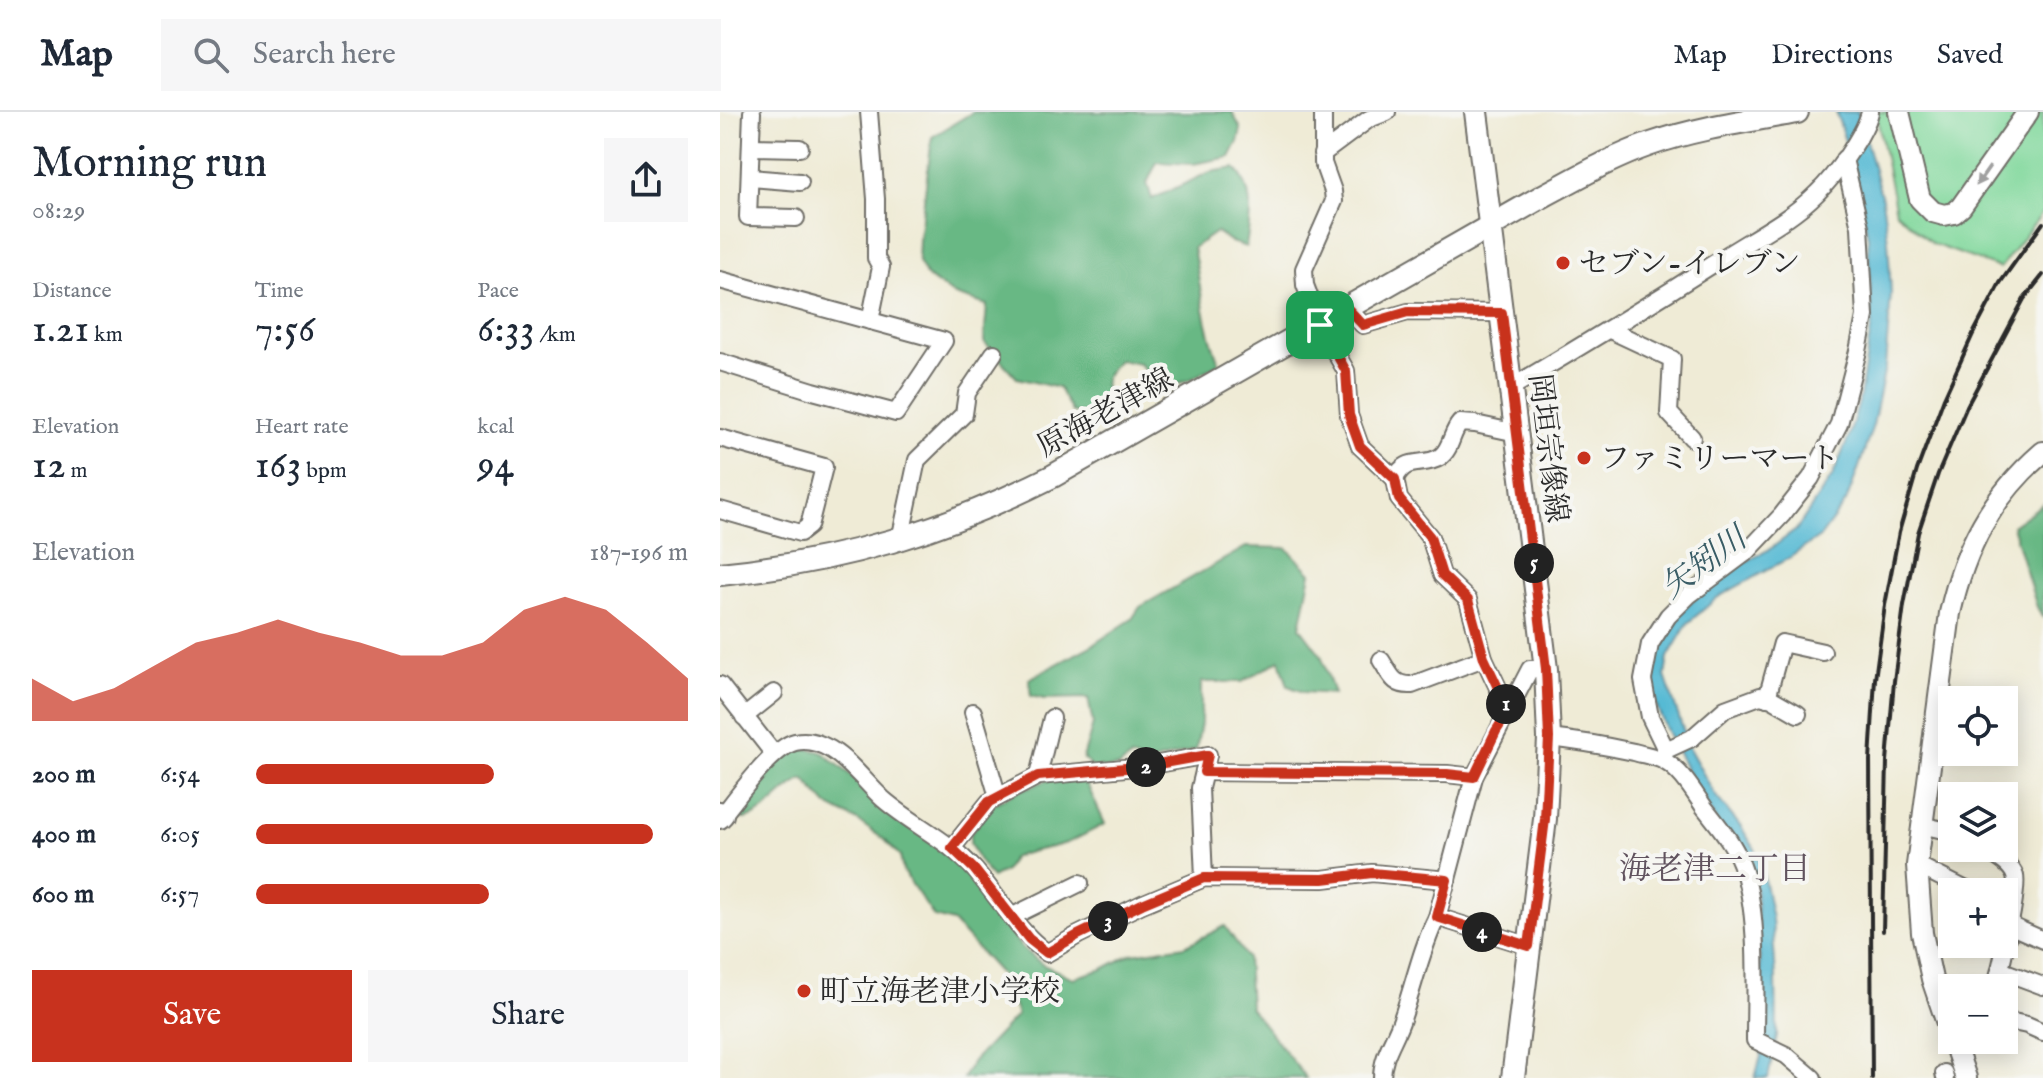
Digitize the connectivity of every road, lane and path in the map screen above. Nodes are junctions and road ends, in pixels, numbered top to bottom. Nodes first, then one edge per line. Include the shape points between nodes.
1 (752, 112) edge
2 (869, 112) edge
3 (1323, 112) edge
4 (1387, 112) edge
5 (1476, 112) edge
6 (1797, 112) edge
7 (1870, 112) edge
8 (1899, 112) edge
9 (2028, 112) edge
10 (752, 147) junction
11 (800, 148) dead end
12 (1322, 154) junction
13 (1844, 159) junction
14 (750, 178) junction
15 (800, 182) dead end
16 (796, 218) dead end
17 (1490, 226) junction
18 (720, 280) edge
19 (1348, 309) junction
20 (1502, 313) junction
21 (870, 321) junction
22 (1320, 325) junction
23 (1610, 330) junction
24 (994, 353) dead end
25 (720, 362) edge
26 (1512, 387) junction
27 (1517, 433) junction
28 (720, 438) edge
29 (1692, 438) dead end
30 (2043, 452) edge
31 (1395, 479) junction
32 (720, 510) edge
33 (900, 540) junction
34 (720, 574) edge
35 (1823, 652) dead end
36 (1484, 658) junction
37 (1381, 660) dead end
38 (1546, 669) junction
39 (720, 685) edge
40 (774, 693) dead end
41 (1767, 698) junction
42 (1509, 711) junction
43 (973, 712) dead end
44 (1798, 714) dead end
45 (744, 717) junction
46 (1052, 718) dead end
47 (1549, 738) junction
48 (774, 754) junction
49 (1664, 755) junction
50 (1204, 772) junction
51 (1038, 776) junction
52 (1474, 777) junction
53 (998, 797) junction
54 (721, 815) edge
55 (1921, 825) junction
56 (1938, 829) edge
57 (952, 848) junction
58 (2002, 862) edge
59 (1917, 865) junction
60 (1204, 878) junction
61 (1943, 878) edge
62 (2016, 878) edge
63 (1447, 880) junction
64 (1080, 883) dead end
65 (1011, 917) junction
66 (1437, 917) junction
67 (2018, 923) edge
68 (2043, 940) edge
69 (1529, 946) junction
70 (2002, 958) edge
71 (2000, 970) junction
72 (1999, 974) edge
73 (2043, 986) edge
74 (1938, 996) edge
75 (2018, 1023) edge
76 (2043, 1032) edge
77 (1958, 1054) edge
78 (1382, 1078) edge
79 (1513, 1078) edge
80 (1813, 1078) edge
81 (1966, 1078) edge

1 - 10 street
2 - 21 street via 876,258 881,267
3 - 12 street
4 - 12 street
5 - 17 main road, 岡垣宗像線
6 - 17 main road, 原海老津線 via 1648,145
7 - 13 street via 1863,133
9 -> 8 street via 1961,207 1944,215 1920,199
10 - 11 street
10 - 14 street
12 - 22 street via 1334,201 1304,269
13 - 23 street via 1818,193 1790,215
13 - 49 street via 1860,227 1865,316 1839,424 1811,478 1782,515 1748,551 1689,595 1650,644 1643,680
14 - 15 street
14 - 16 street via 748,217
17 - 19 main road, 原海老津線
17 - 20 main road, 岡垣宗像線
18 - 21 street
19 - 20 street via 1363,325 1408,312
19 - 22 main road, 原海老津線
20 - 26 main road, 岡垣宗像線
21 - 25 street via 944,341 896,413
22 - 31 street via 1346,371 1349,415 1360,446
22 - 33 main road, 原海老津線 via 1053,476
23 - 26 street
23 - 29 street via 1672,359 1669,413
24 - 33 street via 967,393 964,414 917,460
26 - 27 main road, 岡垣宗像線
27 - 31 street via 1460,423 1441,457 1405,466
27 - 38 main road, 岡垣宗像線
28 - 32 street via 824,467 809,526 800,533
30 - 55 street via 2022,470 1985,519 1957,581
31 - 36 street via 1399,499 1430,537 1442,575 1468,600
33 - 34 main road, 原海老津線 via 821,560
35 - 41 street via 1782,643
36 - 37 street via 1412,685 1395,681
36 - 42 street
38 - 42 street via 1530,669
38 - 47 main road, 岡垣宗像線
39 - 45 street
40 - 45 street
41 - 44 street
41 - 49 street via 1725,709
42 - 52 street
43 - 53 street
45 - 48 street
46 - 51 street
47 - 49 street
47 - 69 main road, 岡垣宗像線
48 - 54 street
48 - 57 street via 791,743 819,743
49 - 80 street via 1741,862 1755,946 1755,1040 1786,1055
50 - 51 street via 1208,755
50 - 52 street
50 - 60 street
51 - 53 street
52 - 63 street
53 - 57 street
55 - 56 street
55 - 59 street
57 - 65 street
58 - 62 street
59 - 61 street
59 - 74 street via 1922,933
60 - 63 street via 1323,879 1372,873
60 - 65 street via 1047,953
63 - 66 street
64 - 65 street
66 - 69 street
66 - 78 street via 1386,1053
67 - 68 street
69 - 79 main road, 岡垣宗像線
70 - 71 street
71 - 72 street
71 - 73 street
75 - 76 street
77 - 81 street

